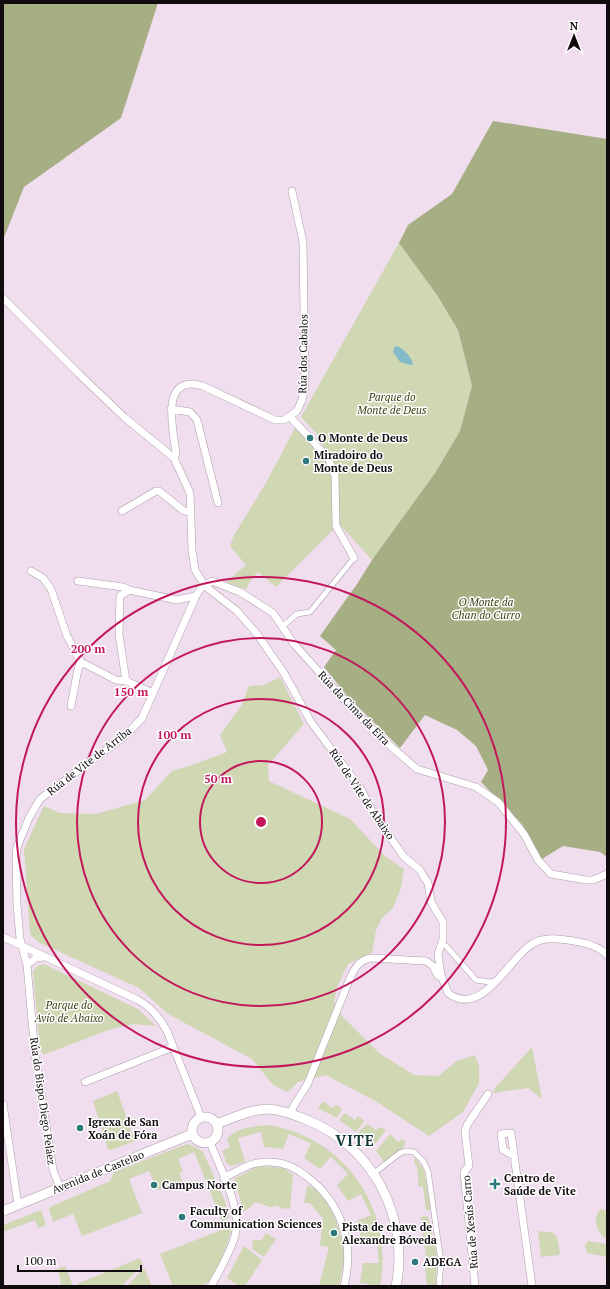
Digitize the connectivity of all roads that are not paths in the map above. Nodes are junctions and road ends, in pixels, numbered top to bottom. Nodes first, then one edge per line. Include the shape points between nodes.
1 (292, 192) dead end
2 (3, 298) edge
3 (172, 409) junction
4 (290, 418) junction
5 (174, 458) junction
6 (218, 503) dead end
7 (122, 511) dead end
8 (191, 512) junction
9 (354, 558) joint
10 (31, 571) dead end
11 (78, 581) dead end
12 (205, 586) junction
13 (129, 590) junction
14 (196, 596) junction
15 (283, 626) junction
16 (81, 662) junction
17 (126, 681) junction
18 (153, 693) junction
19 (71, 706) dead end
20 (607, 874) edge
21 (3, 937) edge
22 (441, 944) junction
23 (23, 946) junction
24 (607, 955) edge
25 (44, 957) junction
26 (27, 966) junction
27 (442, 981) junction
28 (496, 981) junction
29 (173, 1047) junction
30 (85, 1082) dead end
31 (488, 1094) dead end
32 (3, 1104) edge
33 (290, 1114) junction
34 (201, 1117) junction
35 (216, 1124) junction
36 (192, 1134) junction
37 (210, 1142) junction
38 (514, 1156) dead end
39 (374, 1173) junction
40 (224, 1178) junction
41 (60, 1188) junction
42 (18, 1205) junction
43 (3, 1211) edge
44 (211, 1286) edge
45 (344, 1286) edge
46 (396, 1286) edge
47 (439, 1286) edge
48 (475, 1286) edge
49 (532, 1286) edge

1 - 4 street, Rúa dos Cabalos via 303,242 305,384 300,406
2 - 5 street via 84,379 141,432
3 - 4 street via 177,389 198,384 270,419 280,421
3 - 5 street via 176,453
3 - 6 street via 190,412 197,420
4 - 9 street via 329,460 335,476 336,526
5 - 8 street via 189,490
7 - 8 street via 159,491 184,511
8 - 12 street via 195,570
9 - 15 street via 310,612 298,614
10 - 16 street via 43,578 51,589 67,636
11 - 13 street
12 - 14 street, Rúa de Vite de Arriba
12 - 15 street, Rúa da Cima da Eira via 212,582 240,592 273,613
12 - 22 street, Rúa de Vite de Abaixo via 237,611 257,634 284,673 311,722 361,789 372,811 404,857 420,870 428,884 431,902 443,922
13 - 14 street via 177,600
13 - 17 street via 120,596 118,621 120,652
14 - 18 street, Rúa de Vite de Arriba
15 - 20 street, Rúa da Cima da Eira via 294,644 366,724 418,769 476,787 498,802 524,834 538,860 551,874 586,880
16 - 17 street via 116,680
16 - 19 street
17 - 18 street
18 - 23 street, Rúa de Vite de Arriba via 142,718 134,727 46,794 32,812 21,835 16,857 16,905
21 - 23 street
22 - 27 street, Rúa de Vite de Abaixo via 438,954
22 - 28 street via 446,946 476,980
23 - 25 street
23 - 26 street, Rúa do Bispo Diego Peláez
24 - 28 street via 603,950 587,943 540,940 523,951
25 - 26 street via 36,958
25 - 29 street via 143,1003 159,1018
26 - 41 street, Rúa do Bispo Diego Peláez via 35,1054 53,1170
27 - 28 street via 448,993 462,999 488,991
27 - 33 street via 433,966 426,961 371,958 361,961 350,978 301,1096
29 - 30 street
29 - 34 street
31 - 48 street, Rúa de Xesús Carro via 465,1132 469,1166 464,1172
32 - 42 street
33 - 35 street via 258,1110
33 - 39 street via 318,1124 334,1134 358,1154
34 - 35 street via 211,1118
34 - 36 street via 192,1126
35 - 37 street via 216,1136
36 - 37 street via 201,1142
36 - 41 street, Avenida de Castelao
37 - 40 street
38 - 49 street
39 - 46 street via 391,1207 398,1237
39 - 47 street via 405,1151 414,1152 423,1161 428,1171 438,1236 441,1262
40 - 44 street via 235,1209 236,1232
40 - 45 street via 250,1165 274,1162 292,1167 317,1184 329,1198 345,1230 349,1263
41 - 42 street, Avenida de Castelao
42 - 43 street, Avenida de Castelao

